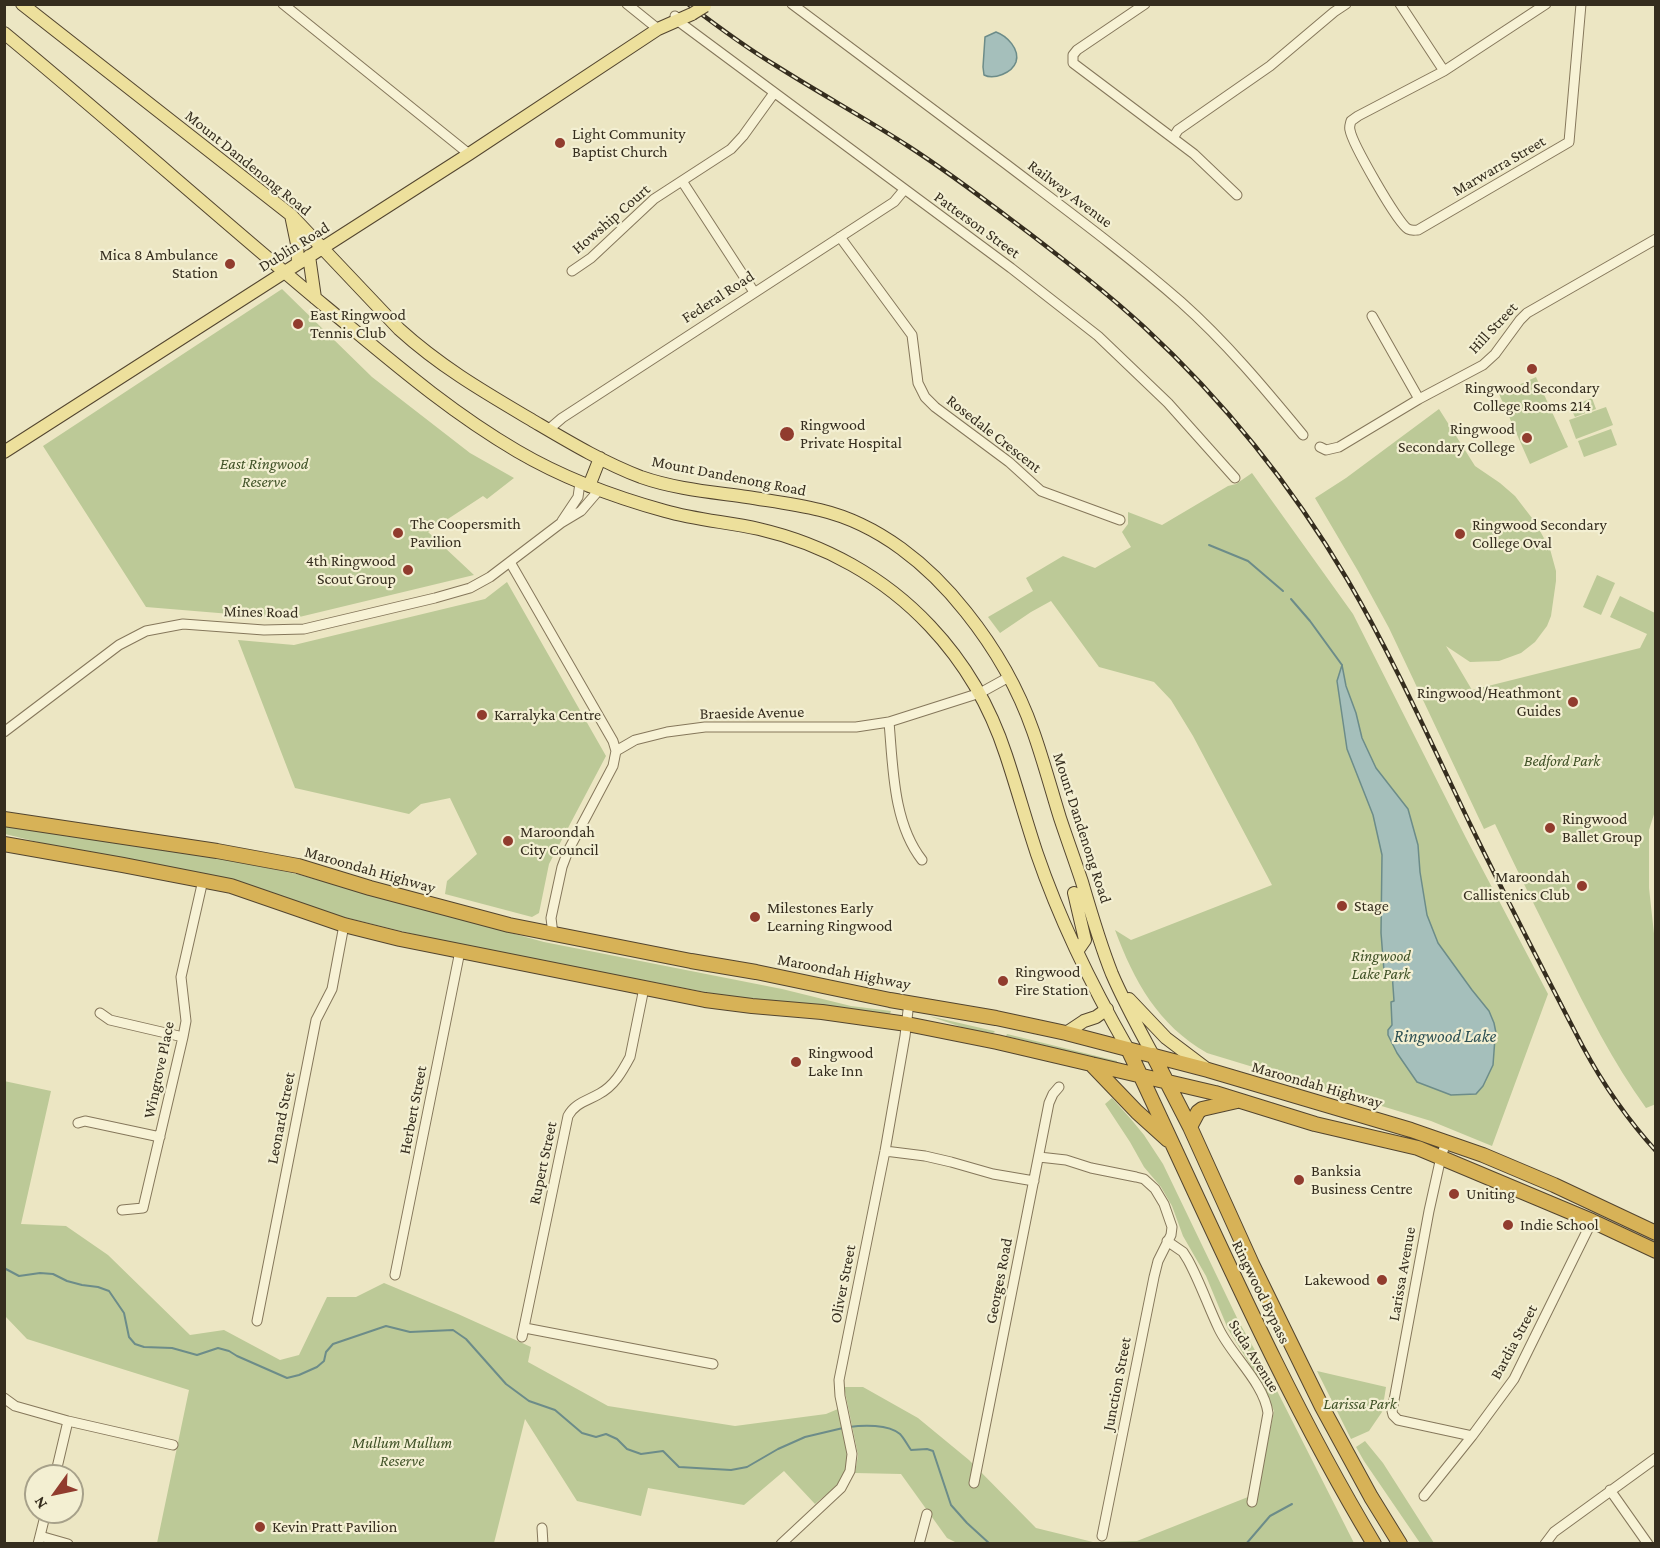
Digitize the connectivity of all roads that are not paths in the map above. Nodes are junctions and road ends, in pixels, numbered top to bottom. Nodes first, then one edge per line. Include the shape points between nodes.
1 (22, 4) edge
2 (283, 4) edge
3 (627, 4) edge
4 (792, 4) edge
5 (1145, 4) edge
6 (1346, 4) edge
7 (1400, 4) edge
8 (1546, 4) edge
9 (1581, 4) edge
10 (691, 11) edge
11 (659, 29) junction
12 (4, 33) edge
13 (1444, 71) junction
14 (774, 93) junction
15 (1173, 138) junction
16 (469, 154) junction
17 (682, 181) junction
18 (904, 190) junction
19 (1237, 195) dead end
20 (291, 215) junction
21 (840, 237) junction
22 (1656, 239) edge
23 (322, 247) junction
24 (309, 256) junction
25 (298, 263) junction
26 (572, 271) dead end
27 (284, 272) junction
28 (753, 292) junction
29 (315, 297) junction
30 (1372, 316) dead end
31 (1419, 399) junction
32 (548, 430) junction
33 (1303, 435) dead end
34 (1320, 447) dead end
35 (4, 452) edge
36 (600, 458) junction
37 (1235, 478) dead end
38 (590, 486) junction
39 (1120, 520) dead end
40 (561, 523) junction
41 (510, 562) junction
42 (1009, 677) junction
43 (980, 693) junction
44 (889, 722) junction
45 (4, 732) edge
46 (616, 751) junction
47 (4, 819) edge
48 (4, 844) edge
49 (921, 860) dead end
50 (203, 880) junction
51 (1081, 881) junction
52 (1051, 889) junction
53 (1074, 893) junction
54 (344, 925) junction
55 (553, 934) junction
56 (460, 951) junction
57 (1078, 951) junction
58 (644, 988) junction
59 (1120, 989) junction
60 (909, 1002) junction
61 (1107, 1009) junction
62 (100, 1013) dead end
63 (907, 1024) junction
64 (1066, 1033) junction
65 (183, 1037) junction
66 (1128, 1049) junction
67 (1153, 1055) junction
68 (1091, 1064) junction
69 (1209, 1070) junction
70 (1140, 1075) junction
71 (1167, 1083) junction
72 (1059, 1087) dead end
73 (1237, 1101) junction
74 (1344, 1109) junction
75 (78, 1123) dead end
76 (1190, 1127) junction
77 (1338, 1129) junction
78 (160, 1137) junction
79 (1446, 1142) junction
80 (1174, 1145) junction
81 (885, 1151) junction
82 (1039, 1157) junction
83 (1441, 1157) junction
84 (1034, 1180) junction
85 (122, 1210) dead end
86 (1592, 1221) junction
87 (1656, 1233) edge
88 (1167, 1241) junction
89 (1656, 1251) edge
90 (395, 1275) dead end
91 (257, 1321) dead end
92 (713, 1364) dead end
93 (4, 1398) edge
94 (68, 1420) junction
95 (1472, 1436) junction
96 (173, 1445) dead end
97 (1656, 1458) edge
98 (58, 1464) edge
99 (974, 1483) dead end
100 (1610, 1490) junction
101 (1424, 1496) dead end
102 (1252, 1502) dead end
103 (927, 1514) dead end
104 (43, 1524) edge
105 (542, 1528) dead end
106 (1102, 1536) dead end
107 (39, 1540) edge
108 (68, 1544) edge
109 (543, 1544) edge
110 (781, 1544) edge
111 (919, 1544) edge
112 (1374, 1544) edge
113 (1400, 1544) edge
114 (1545, 1544) edge
115 (1648, 1544) edge

1 - 20 main road, Mount Dandenong Road
2 - 16 street
3 - 11 street
4 - 33 street, Railway Avenue via 1135,263 1211,331
5 - 15 street via 1077,50 1072,60 1077,68
6 - 15 street via 1262,72 1178,130
7 - 13 street
8 - 13 street
9 - 13 street, Marwarra Street via 1569,142 1411,231 1384,196 1350,132 1352,121
10 - 11 main road, Dublin Road
10 - 14 street, Patterson Street
11 - 16 main road, Dublin Road
12 - 27 main road
14 - 17 street, Howship Court via 731,149
14 - 18 street, Patterson Street
15 - 19 street
16 - 23 main road, Dublin Road
17 - 26 street, Howship Court via 649,203
17 - 28 street
18 - 21 street, Federal Road via 894,202
18 - 37 street, Patterson Street via 1098,336 1168,403
20 - 23 main road, Mount Dandenong Road
20 - 25 main road
21 - 28 street, Federal Road
21 - 39 street, Rosedale Crescent via 912,335 918,383 925,397 1041,491
22 - 31 street, Hill Street via 1527,313 1483,365
23 - 24 main road, Dublin Road
23 - 32 main road, Mount Dandenong Road via 414,343 460,378
24 - 25 main road, Dublin Road
24 - 29 main road
25 - 27 main road, Dublin Road
27 - 29 main road
27 - 35 main road, Dublin Road
28 - 32 street, Federal Road
29 - 38 main road via 462,416 523,455
30 - 31 street
31 - 34 street, Hill Street via 1339,447
32 - 36 main road, Mount Dandenong Road
36 - 38 main road
36 - 42 main road, Mount Dandenong Road via 642,477 679,487 820,510 864,525 932,572 968,614
38 - 40 street, Mines Road
38 - 40 street, Mines Road via 581,511
38 - 43 main road via 666,512 759,529 832,554 875,578 915,610 957,657
40 - 41 street, Mines Road
41 - 45 street, Mines Road via 470,588 322,625 264,630 183,624 146,631 119,645
41 - 46 street
42 - 43 street, Braeside Avenue
42 - 51 main road, Mount Dandenong Road via 1032,728
43 - 44 street, Braeside Avenue
43 - 52 main road via 1006,754
44 - 46 street, Braeside Avenue via 856,727 705,726 635,740
44 - 49 street via 896,794 910,842
46 - 55 street via 613,766 562,867 551,918
47 - 55 highway, Maroondah Highway via 218,850 298,866 509,926
48 - 50 highway
50 - 54 highway
50 - 65 street, Wingrove Place via 181,977 186,1021
51 - 53 main road
51 - 59 main road, Mount Dandenong Road
52 - 53 main road via 1065,896
52 - 57 main road
53 - 57 main road via 1084,940
54 - 56 highway
54 - 91 street, Leonard Street via 332,989 316,1020
55 - 60 highway, Maroondah Highway
56 - 58 highway
56 - 90 street, Herbert Street
57 - 61 main road
58 - 63 highway via 705,1000
58 - 92 street, Rupert Street via 625,1067 610,1087 577,1105 568,1116 524,1332
59 - 67 main road, Mount Dandenong Road
59 - 69 main road via 1166,1038
60 - 63 street, Oliver Street
60 - 64 highway, Maroondah Highway
61 - 64 main road
61 - 66 main road
62 - 65 street via 110,1020
63 - 68 highway
63 - 81 street, Oliver Street
64 - 66 highway, Maroondah Highway
65 - 78 street, Wingrove Place
66 - 67 highway, Maroondah Highway
66 - 70 highway, Ringwood Bypass
67 - 69 highway, Maroondah Highway
67 - 71 highway, Ringwood Bypass
68 - 70 highway
68 - 80 highway
69 - 74 highway, Maroondah Highway
70 - 71 highway
70 - 80 highway, Ringwood Bypass
71 - 73 highway
71 - 76 highway, Ringwood Bypass
72 - 82 street, Georges Road via 1049,1103
73 - 76 highway via 1203,1109
73 - 77 highway
74 - 77 highway
74 - 79 highway, Maroondah Highway
75 - 78 street via 85,1121
76 - 113 highway, Ringwood Bypass via 1322,1407
77 - 83 highway
78 - 85 street, Wingrove Place via 143,1208
79 - 83 street, Larissa Avenue
79 - 87 highway, Maroondah Highway via 1554,1185
80 - 112 highway, Ringwood Bypass via 1297,1404
81 - 84 street
81 - 110 street, Oliver Street via 839,1380 852,1460 850,1472 837,1493
82 - 84 street, Georges Road
82 - 88 street via 1144,1179 1155,1189 1167,1212 1172,1227
83 - 86 highway
83 - 95 street, Larissa Avenue via 1392,1411 1398,1420
84 - 99 street, Georges Road
86 - 89 highway
86 - 95 street, Bardia Street via 1514,1379
88 - 102 street, Suda Avenue via 1188,1260 1219,1329 1267,1405
88 - 106 street, Junction Street via 1154,1277
93 - 94 street via 15,1406
94 - 96 street
94 - 98 street
95 - 101 street, Bardia Street
97 - 100 street
100 - 114 street via 1554,1532
100 - 115 street
103 - 111 street
104 - 107 street
105 - 109 street
107 - 108 street

